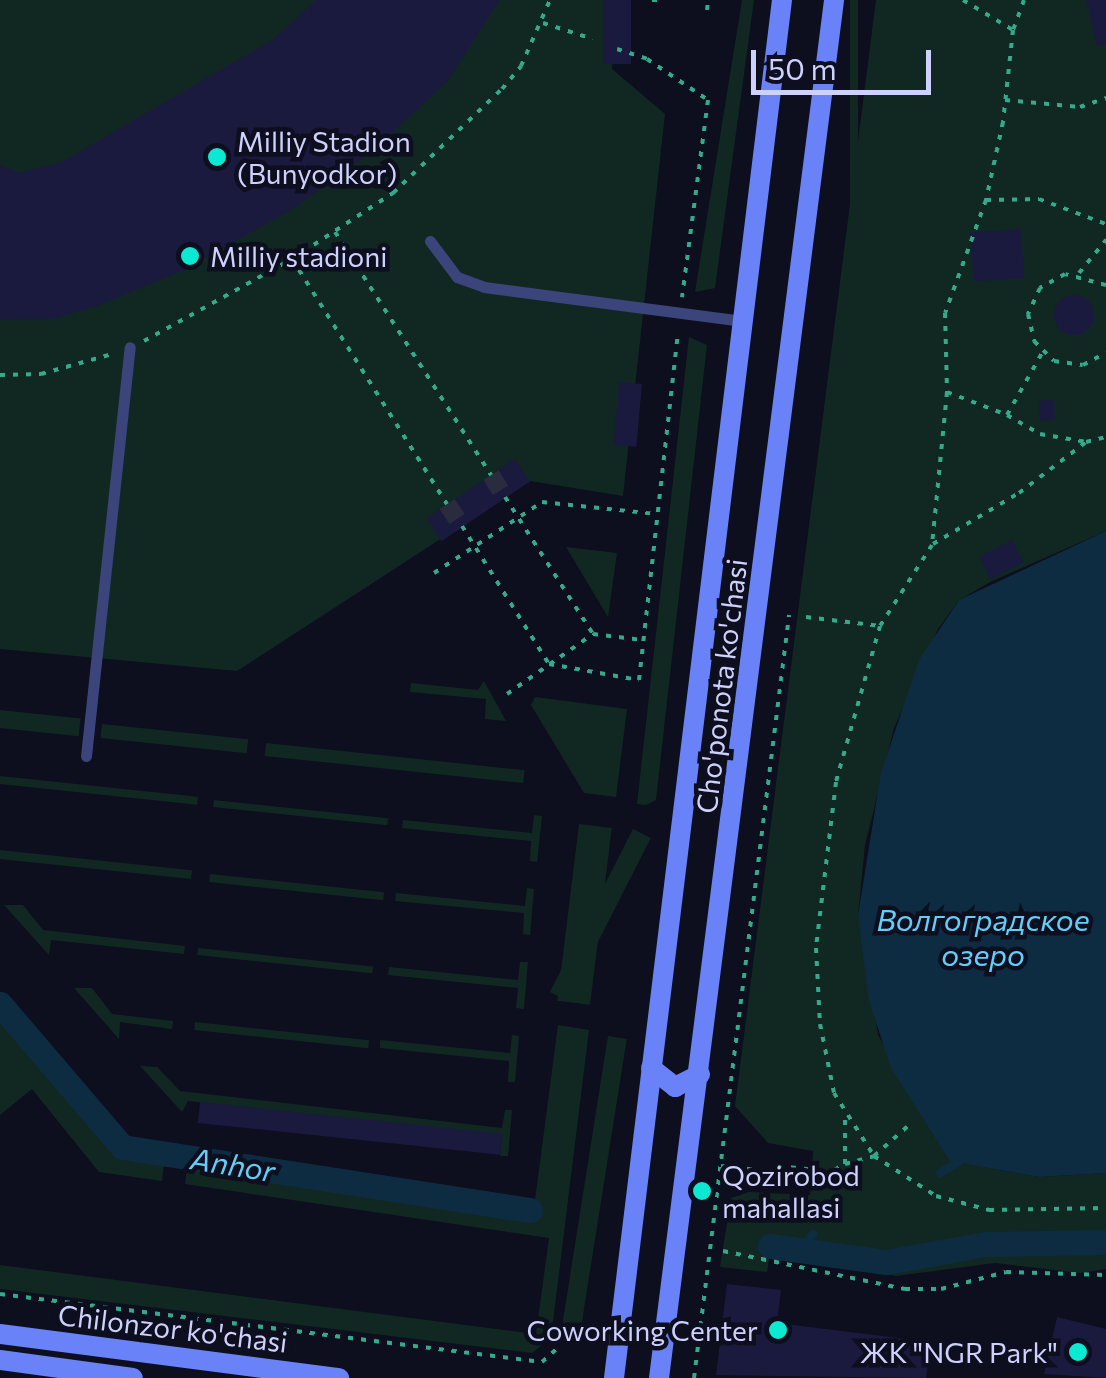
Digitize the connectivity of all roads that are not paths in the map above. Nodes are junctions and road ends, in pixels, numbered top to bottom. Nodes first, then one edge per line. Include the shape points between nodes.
1 (782, 0) edge
2 (834, 0) edge
3 (430, 241) dead end
4 (743, 321) junction
5 (130, 347) road end
6 (86, 756) dead end
7 (651, 1068) junction
8 (700, 1074) junction
9 (0, 1334) edge
10 (0, 1360) edge
11 (133, 1378) edge
12 (339, 1378) edge
13 (614, 1378) edge
14 (659, 1378) edge

1 - 4 main road, Cho'ponota ko'chasi
2 - 8 main road, Cho'ponota ko'chasi
3 - 4 lane via 468,282
4 - 7 main road, Cho'ponota ko'chasi
5 - 6 lane
7 - 8 main road via 675,1087
7 - 13 main road, Cho'ponota ko'chasi
8 - 14 main road, Cho'ponota ko'chasi
9 - 12 main road, Chilonzor ko'chasi
10 - 11 main road, Chilonzor ko'chasi

